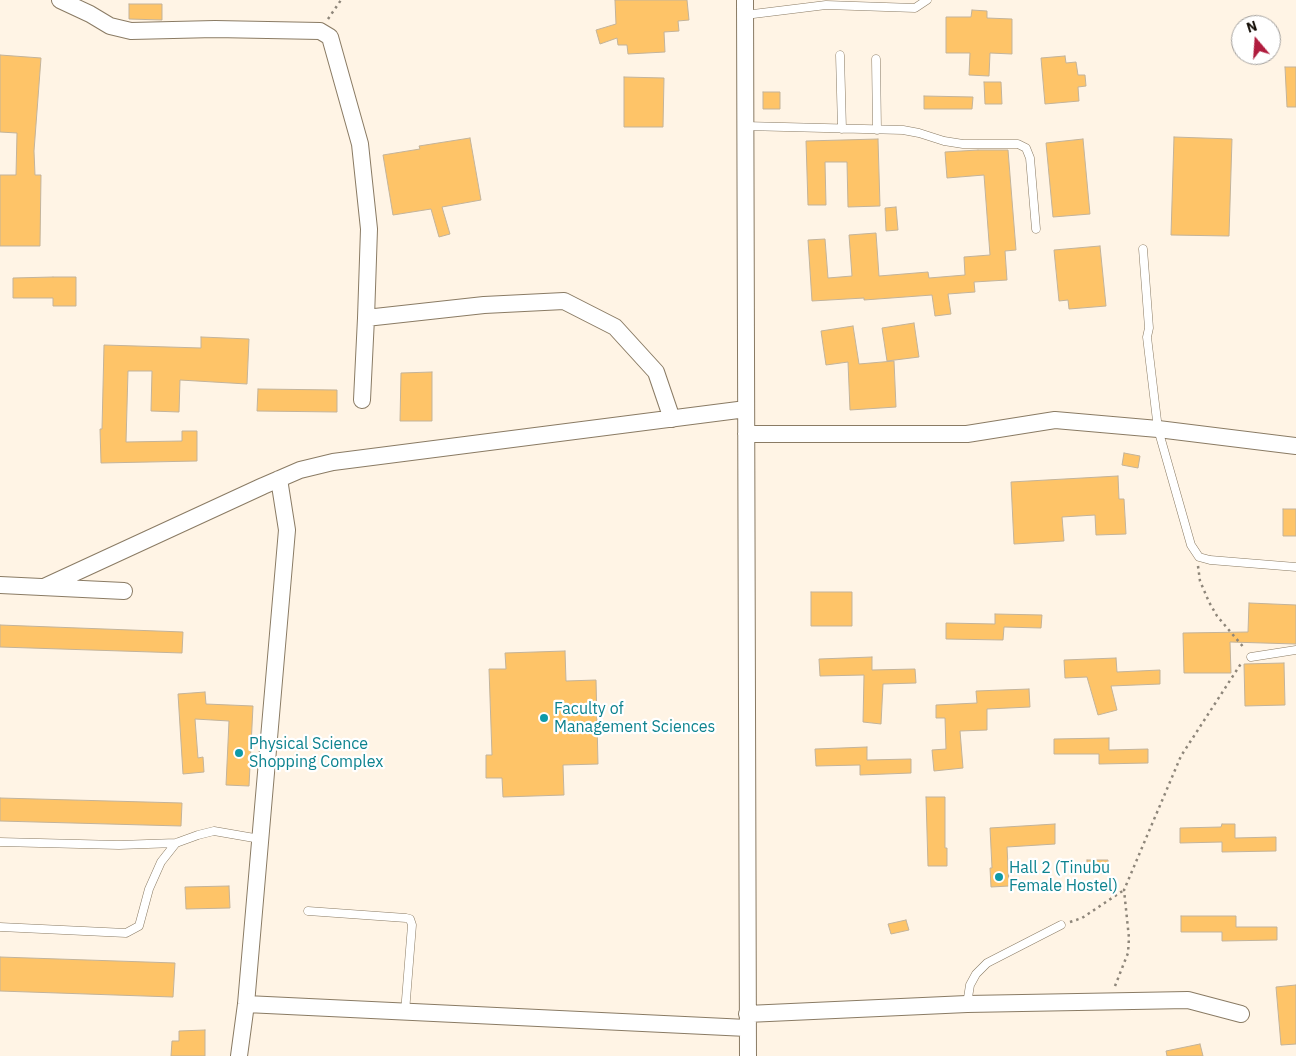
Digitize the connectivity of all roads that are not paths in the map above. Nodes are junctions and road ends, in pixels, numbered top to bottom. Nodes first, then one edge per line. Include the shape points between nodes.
1 (60, 0) edge
2 (927, 0) edge
3 (745, 8) edge
4 (840, 55) dead end
5 (876, 59) dead end
6 (745, 126) junction
7 (842, 129) junction
8 (876, 130) junction
9 (1036, 230) dead end
10 (1143, 249) dead end
11 (366, 318) junction
12 (362, 400) dead end
13 (746, 409) junction
14 (672, 419) junction
15 (1158, 429) junction
16 (746, 434) junction
17 (1296, 446) edge
18 (279, 479) junction
19 (1296, 567) edge
20 (0, 586) edge
21 (44, 587) junction
22 (124, 591) dead end
23 (1296, 650) edge
24 (1251, 657) road end
25 (260, 839) junction
26 (0, 842) edge
27 (176, 842) junction
28 (308, 911) dead end
29 (1061, 925) road end
30 (0, 927) edge
31 (246, 1004) junction
32 (966, 1004) junction
33 (405, 1012) junction
34 (1241, 1014) dead end
35 (747, 1021) junction
36 (239, 1056) edge
37 (748, 1056) edge

1 - 11 street via 110,26 131,31 320,31 330,36 360,144 368,229
2 - 3 lane via 914,8 826,5
3 - 6 street
4 - 7 lane
5 - 8 lane
6 - 7 lane
6 - 13 street
7 - 8 lane
8 - 9 lane via 903,130 963,144 1018,144 1026,148 1030,158
10 - 15 lane via 1147,337
11 - 12 street
11 - 14 street via 564,301 615,327 639,353 656,372
13 - 14 street
13 - 16 street
14 - 18 street via 333,462
15 - 16 street via 1055,420 967,434
15 - 17 street
15 - 19 lane via 1191,545 1199,557
16 - 35 street
18 - 21 street
18 - 25 street via 287,530
20 - 21 street
21 - 22 street
23 - 24 lane
25 - 27 lane via 214,832
25 - 31 street
26 - 27 lane via 119,845
27 - 30 lane via 161,862 149,889 139,926 126,933
28 - 33 lane via 410,920
29 - 32 lane via 987,963 970,985
31 - 33 street
31 - 36 street
32 - 34 street via 1188,1000
32 - 35 street
33 - 35 street
35 - 37 street

